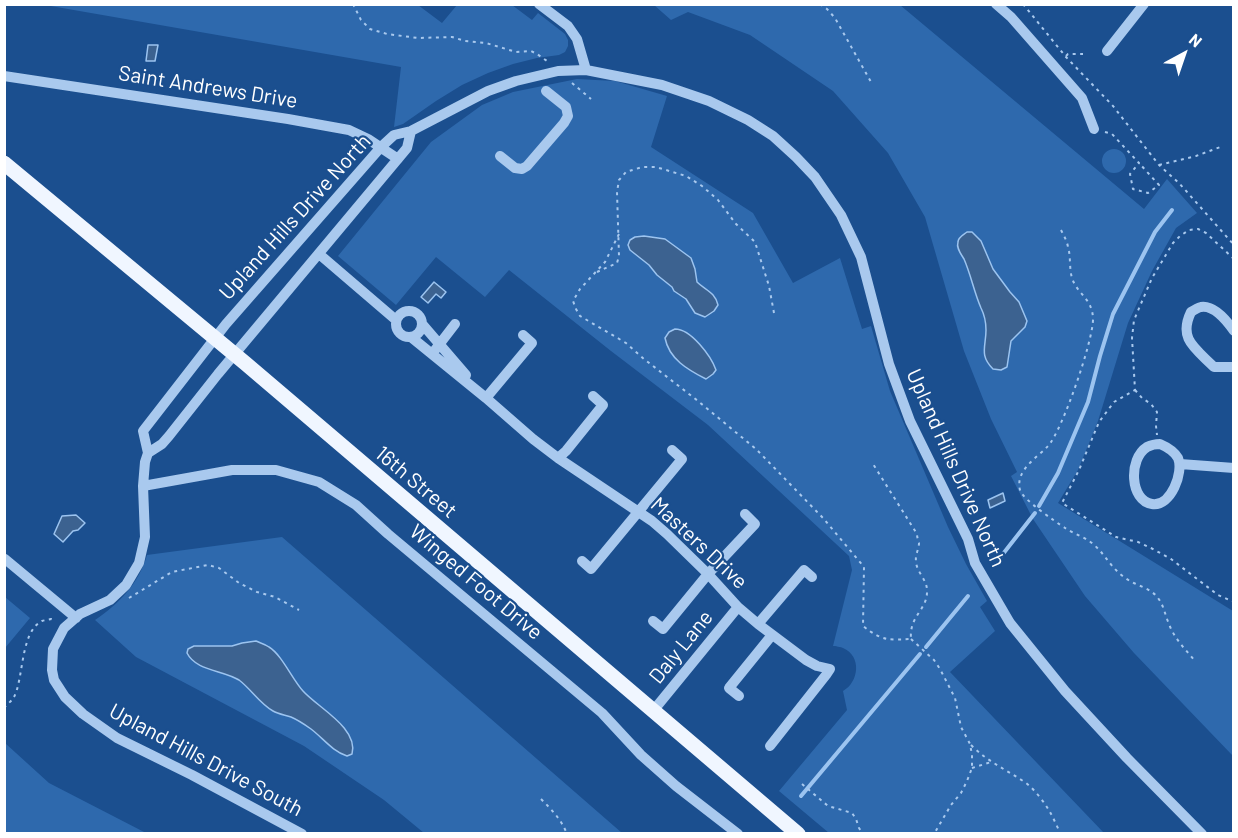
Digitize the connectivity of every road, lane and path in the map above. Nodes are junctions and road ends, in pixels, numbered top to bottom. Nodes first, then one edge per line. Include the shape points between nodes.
1 (353, 4) edge
2 (539, 4) edge
3 (820, 4) edge
4 (996, 4) edge
5 (1023, 4) edge
6 (1144, 4) edge
7 (1107, 51) dead end
8 (1083, 54) dead end
9 (1065, 57) junction
10 (586, 70) junction
11 (558, 71) junction
12 (4, 76) edge
13 (871, 82) dead end
14 (546, 91) dead end
15 (591, 99) dead end
16 (1094, 129) joint
17 (411, 131) junction
18 (1223, 146) dead end
19 (381, 147) junction
20 (500, 156) dead end
21 (398, 159) junction
22 (4, 163) edge
23 (1139, 163) junction
24 (1159, 165) junction
25 (1061, 230) dead end
26 (619, 234) junction
27 (1233, 246) edge
28 (318, 254) junction
29 (1233, 259) edge
30 (594, 273) junction
31 (774, 313) dead end
32 (396, 320) junction
33 (455, 324) dead end
34 (423, 325) junction
35 (1233, 331) edge
36 (523, 335) dead end
37 (411, 337) junction
38 (214, 338) junction
39 (439, 345) junction
40 (234, 354) junction
41 (431, 354) junction
42 (1233, 367) edge
43 (1136, 390) junction
44 (593, 396) dead end
45 (486, 398) junction
46 (1160, 444) junction
47 (672, 450) dead end
48 (148, 453) junction
49 (558, 458) junction
50 (873, 464) dead end
51 (1179, 464) junction
52 (1233, 468) edge
53 (143, 486) junction
54 (639, 511) junction
55 (745, 514) dead end
56 (5, 559) edge
57 (582, 561) dead end
58 (708, 574) junction
59 (812, 577) dead end
60 (123, 602) dead end
61 (1233, 602) edge
62 (738, 607) junction
63 (299, 610) dead end
64 (76, 618) junction
65 (653, 621) dead end
66 (758, 624) junction
67 (64, 628) junction
68 (772, 635) junction
69 (911, 639) junction
70 (1195, 661) dead end
71 (739, 696) dead end
72 (4, 708) edge
73 (653, 711) junction
74 (970, 744) junction
75 (770, 746) dead end
76 (991, 762) junction
77 (972, 768) junction
78 (802, 784) dead end
79 (541, 800) dead end
80 (302, 834) edge
81 (567, 834) edge
82 (738, 834) edge
83 (798, 834) edge
84 (863, 834) edge
85 (934, 834) edge
86 (1061, 834) edge
87 (1202, 834) edge

1 - 11 path via 370,29 418,38 452,37 516,52 531,51
2 - 10 street via 568,26 577,39
3 - 13 path via 835,18
4 - 16 street via 1082,98
5 - 9 path
6 - 7 street
8 - 9 path
9 - 24 path via 1113,106
10 - 11 street, Upland Hills Drive North
10 - 87 street, Upland Hills Drive North via 662,85 709,100 773,136 815,177 841,215 861,256 889,363 910,422 968,539 975,563 1010,623 1065,691
11 - 15 path
11 - 17 street, Upland Hills Drive North via 488,91
12 - 19 street, Saint Andrews Drive via 339,128 360,134
14 - 20 street via 566,107 568,116 564,123 522,169
16 - 23 path via 1112,134
17 - 19 street, Upland Hills Drive North via 394,135
17 - 21 street, Upland Hills Drive North via 407,148
18 - 24 path
19 - 21 street, Saint Andrews Drive
19 - 38 street, Upland Hills Drive North
21 - 28 street, Upland Hills Drive North
22 - 38 main road, 16th Street
23 - 23 path via 1159,185 1148,194 1133,189 1130,174
24 - 27 path
25 - 70 path via 1069,249 1074,283 1088,300 1094,321 1064,416 1048,446 1026,466 1019,489 1031,503 1092,543 1124,577 1154,594 1176,638
26 - 30 path via 605,262
26 - 30 path via 617,262
26 - 31 path via 617,192 619,180 626,172 656,167 686,176 718,200 755,242
28 - 32 street
28 - 40 street, Upland Hills Drive North
29 - 43 path via 1198,229 1189,230 1173,243 1134,320
30 - 69 path via 573,302 580,316 626,343 756,449 864,567 863,626 888,640
32 - 34 street, Masters Drive via 405,311 414,311 421,316
32 - 37 street, Masters Drive via 399,332
33 - 39 street
34 - 37 street
34 - 39 street, Masters Drive
35 - 42 street via 1214,310 1202,307 1191,312 1186,323 1186,335 1214,367
36 - 45 street via 532,343
37 - 41 street, Masters Drive
38 - 40 main road, 16th Street
38 - 48 street, Upland Hills Drive South via 143,430
39 - 41 street
39 - 45 street, Masters Drive
40 - 48 street via 169,436
40 - 73 main road, 16th Street
41 - 45 street, Masters Drive
43 - 46 path via 1157,412
43 - 61 path via 1114,402 1100,422 1062,503 1116,537 1138,542 1171,559
44 - 49 street via 603,405
45 - 49 street, Masters Drive
46 - 51 street via 1177,456
46 - 51 street via 1149,445 1142,451 1133,469 1134,482 1144,500 1153,504 1168,497 1178,480
47 - 54 street via 682,459
48 - 53 street, Upland Hills Drive South
49 - 54 street, Masters Drive
50 - 69 path via 917,534 915,563 928,593 913,622
51 - 52 street
53 - 64 street, Upland Hills Drive South via 145,537 139,563 126,585 110,600
53 - 82 street, Winged Foot Drive via 232,470 276,470 319,482 356,505 603,713 675,786
54 - 57 street via 591,569
54 - 58 street, Masters Drive
55 - 58 street via 755,524
56 - 64 street
58 - 62 street, Masters Drive
58 - 65 street via 663,629
59 - 66 street via 804,570
60 - 63 path via 172,572 208,566
62 - 66 street, Masters Drive
62 - 73 street, Daly Lane
64 - 67 street, Upland Hills Drive South
66 - 68 street, Masters Drive
67 - 72 path via 51,619 41,621 32,630 14,697
67 - 80 street, Upland Hills Drive South via 53,649 54,680 83,714 117,738
68 - 71 street via 729,688
68 - 75 street, Masters Drive via 806,660 830,669
69 - 74 path via 940,669 955,698 961,727
73 - 83 main road, 16th Street
74 - 76 path
74 - 77 path
76 - 77 path
76 - 86 path via 1026,783 1040,797
77 - 85 path
78 - 84 path via 828,806 852,813
79 - 81 path via 563,823

